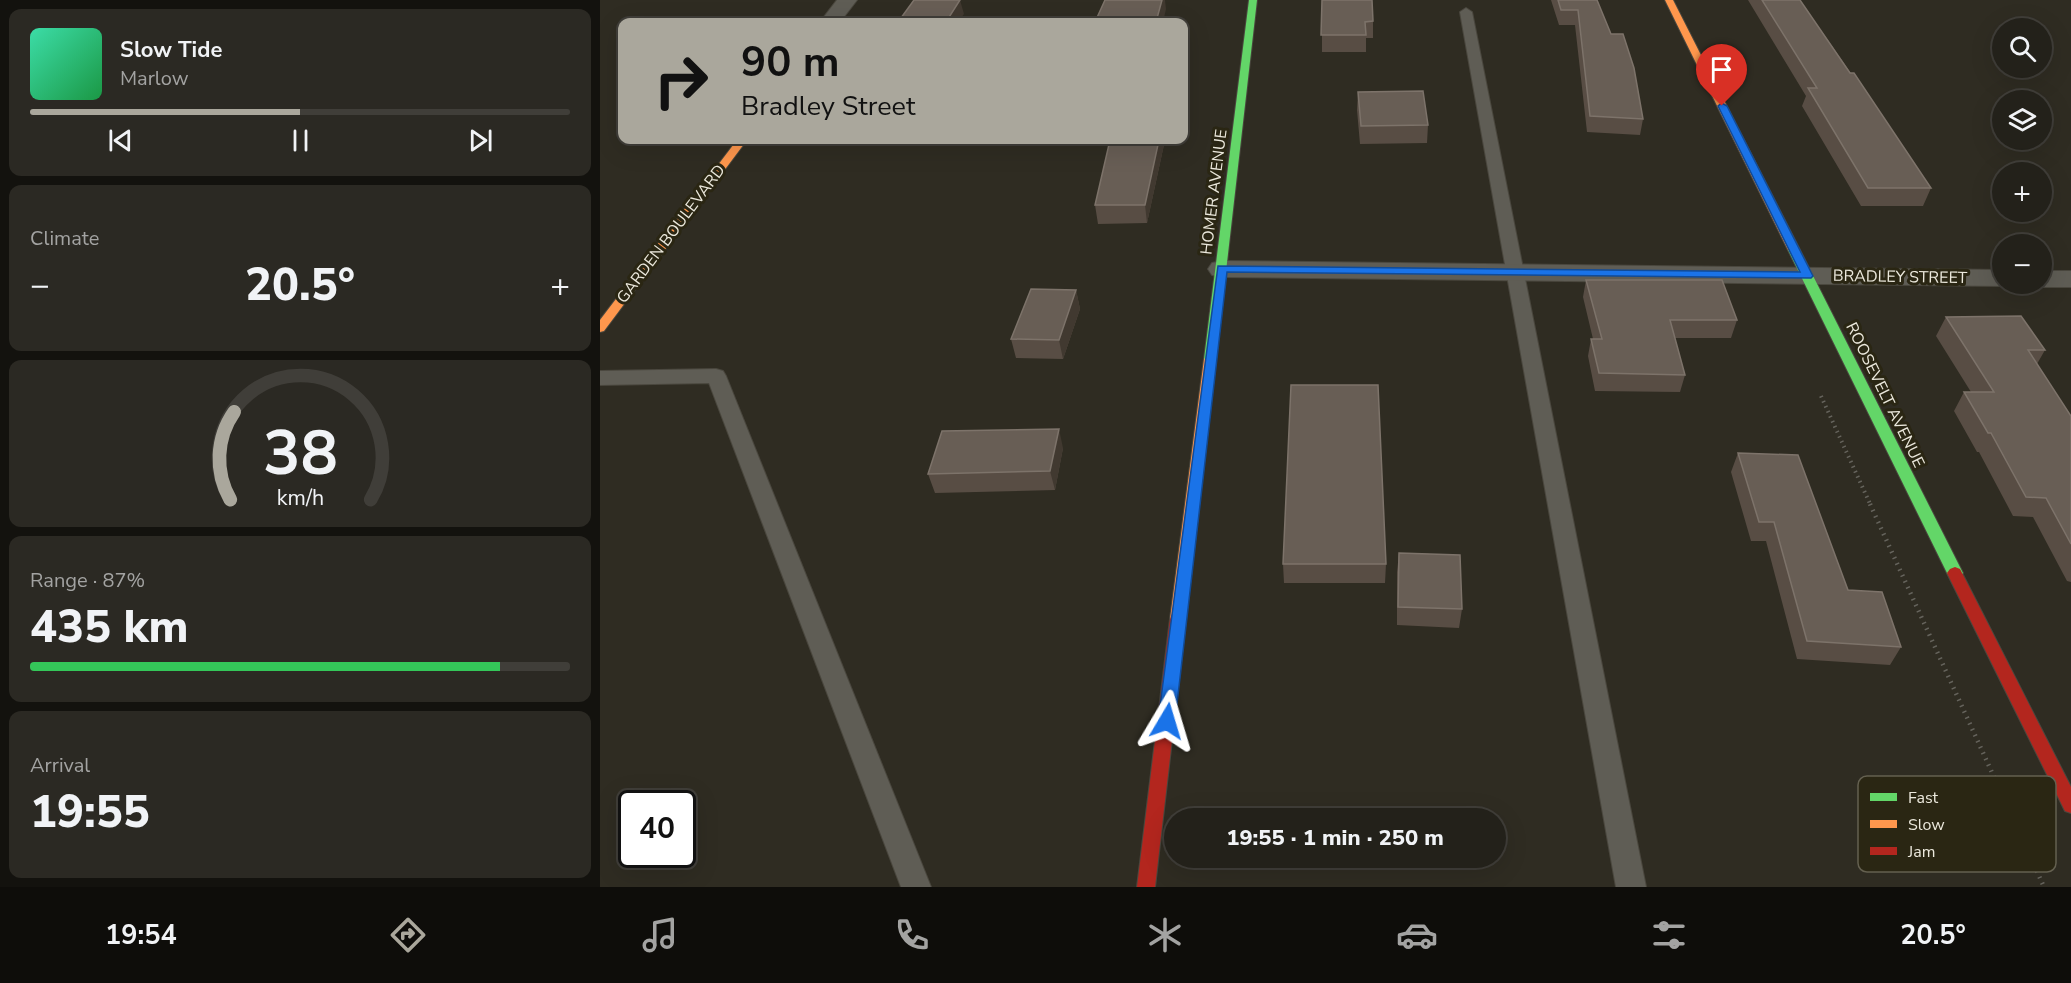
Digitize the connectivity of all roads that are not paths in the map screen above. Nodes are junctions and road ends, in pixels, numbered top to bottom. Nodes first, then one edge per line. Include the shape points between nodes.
1 (847, 0) edge
2 (1252, 0) edge
3 (1669, 0) edge
4 (1466, 12) dead end
5 (833, 18) edge
6 (739, 144) edge
7 (1222, 269) junction
8 (1515, 271) junction
9 (1807, 276) junction
10 (1992, 278) edge
11 (2052, 279) edge
12 (2071, 279) edge
13 (600, 328) edge
14 (600, 378) edge
15 (2071, 805) edge
16 (916, 887) edge
17 (1146, 887) edge
18 (1631, 887) edge

1 - 5 street
2 - 7 street, HOMER AVENUE
3 - 9 street, ROOSEVELT AVENUE
4 - 8 lane
6 - 13 street, GARDEN BOULEVARD
7 - 8 street, BRADLEY STREET
7 - 17 street, HOMER AVENUE
8 - 9 street, BRADLEY STREET
8 - 18 lane
9 - 10 street, BRADLEY STREET
9 - 15 street, ROOSEVELT AVENUE
11 - 12 street
14 - 16 lane via 716,376

